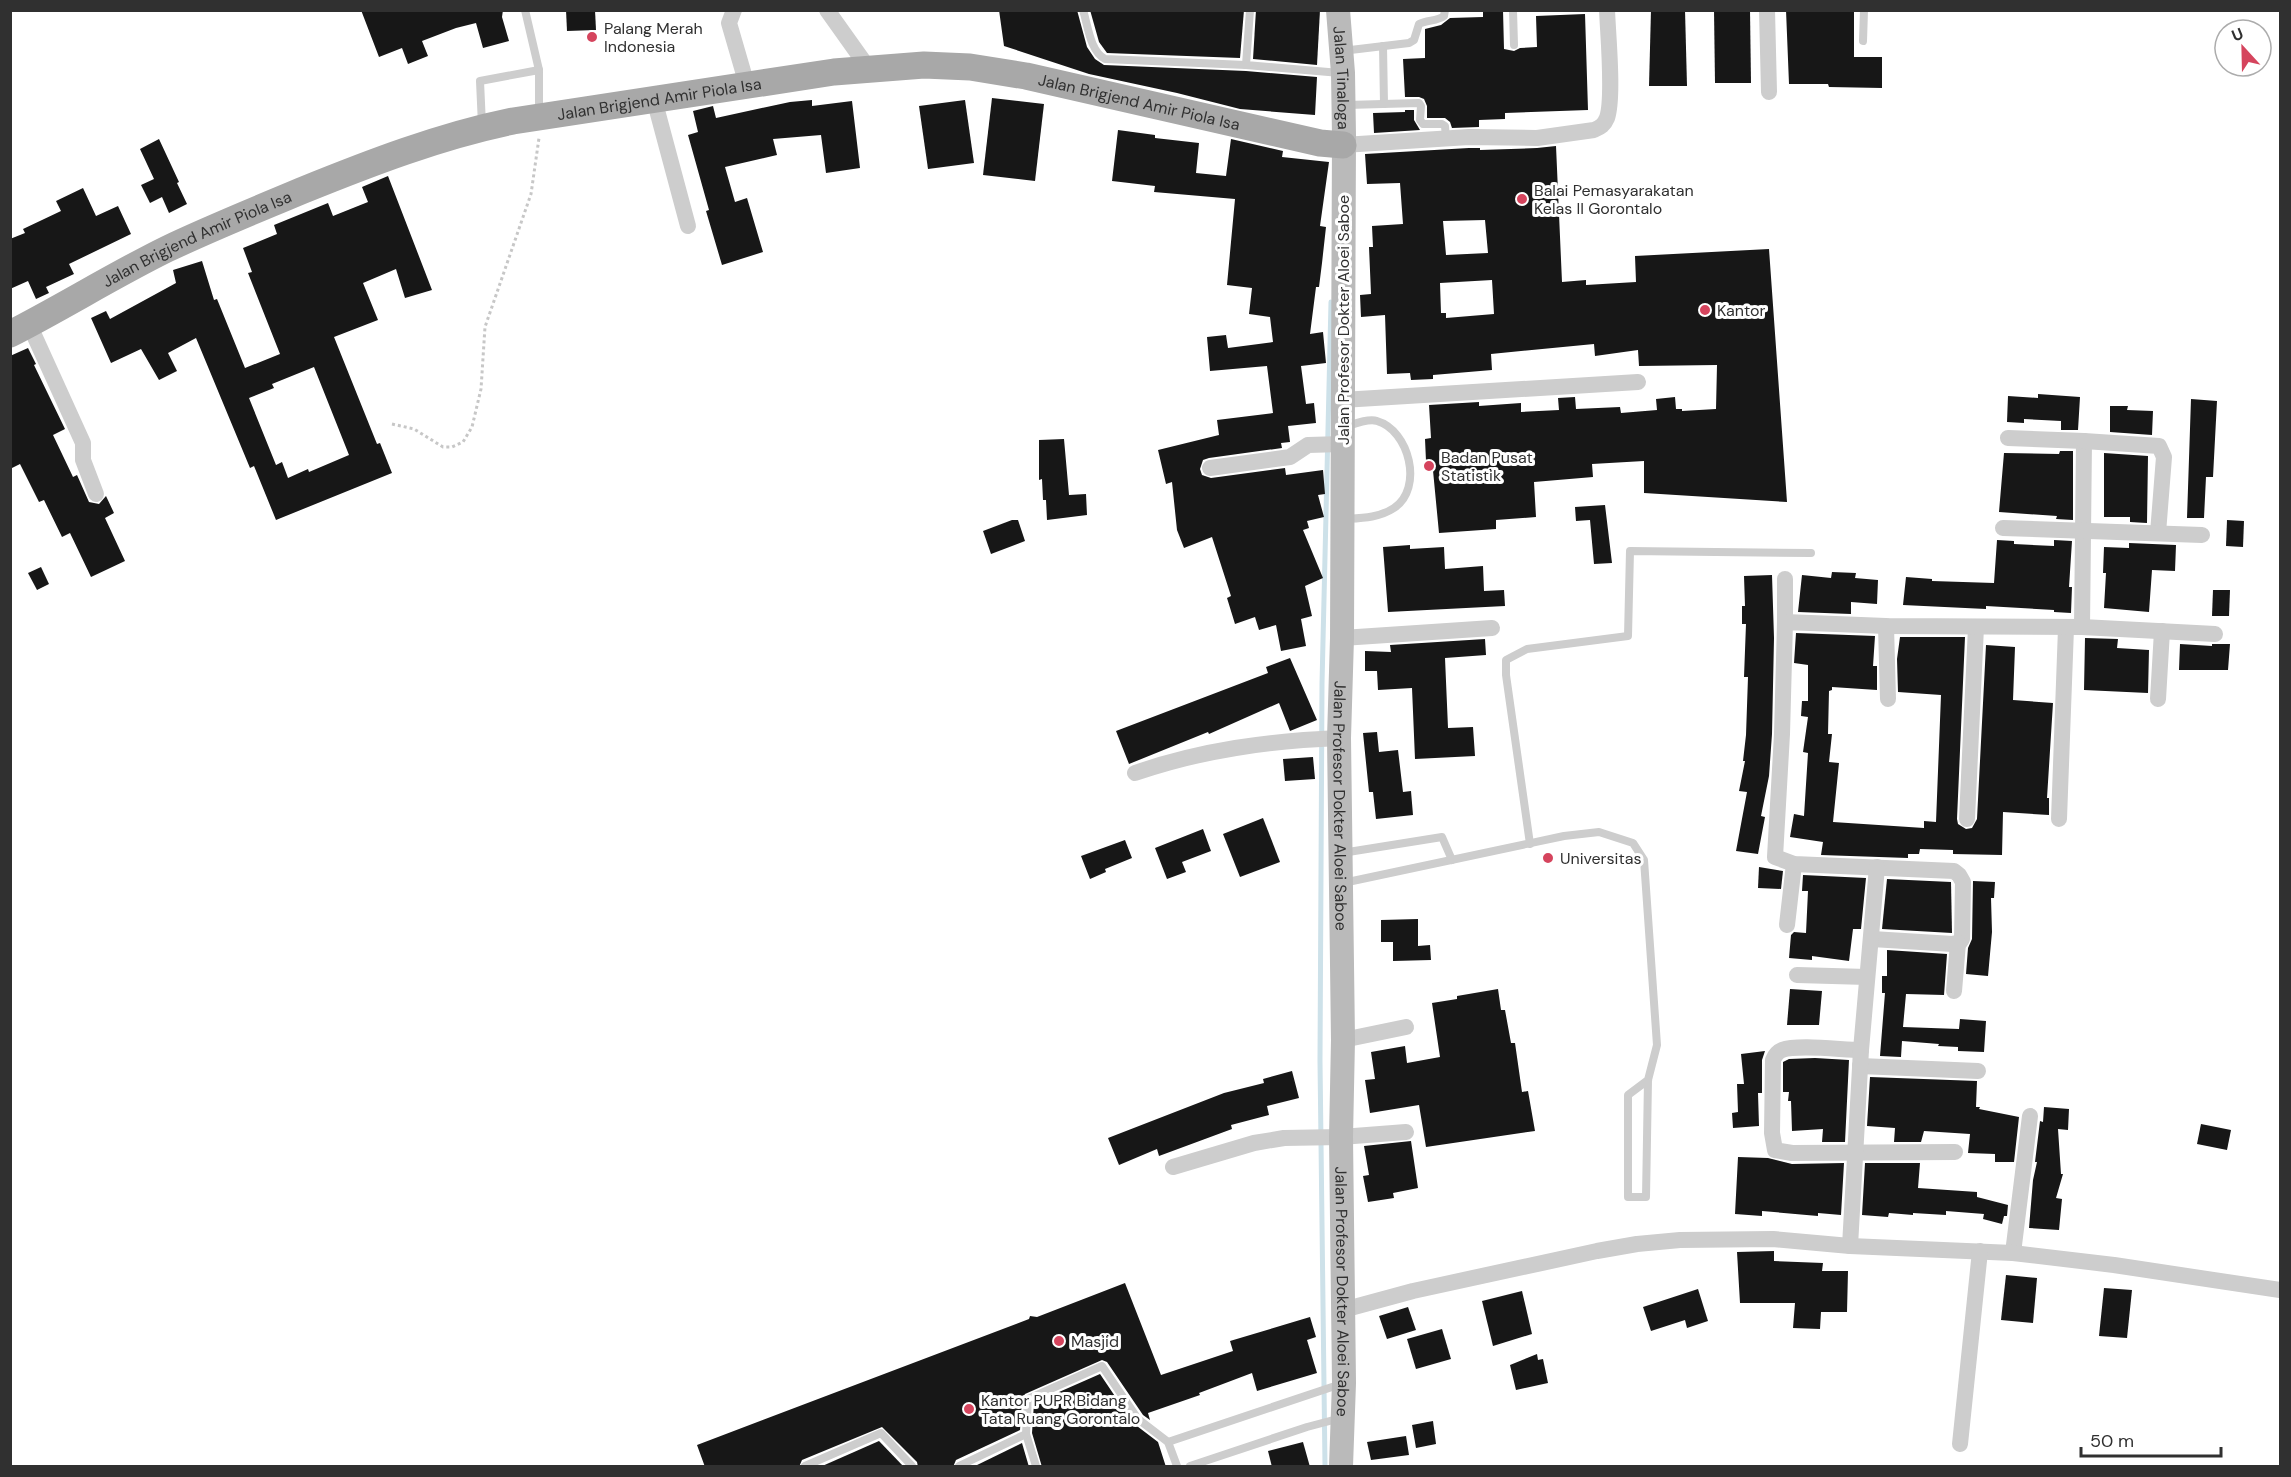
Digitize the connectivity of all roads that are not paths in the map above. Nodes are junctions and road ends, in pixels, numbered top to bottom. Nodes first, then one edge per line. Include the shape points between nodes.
1 (525, 10) edge
2 (734, 10) edge
3 (826, 10) edge
4 (1083, 10) edge
5 (1250, 10) edge
6 (1338, 10) edge
7 (1445, 10) edge
8 (1513, 10) edge
9 (1607, 10) edge
10 (1767, 10) edge
11 (1864, 10) edge
12 (1863, 41) dead end
13 (1514, 45) dead end
14 (1383, 46) junction
15 (1246, 65) junction
16 (1338, 66) junction
17 (539, 69) junction
18 (869, 69) junction
19 (747, 85) junction
20 (1769, 92) dead end
21 (654, 99) junction
22 (1384, 104) junction
23 (1343, 105) junction
24 (538, 117) junction
25 (482, 128) junction
26 (1446, 138) junction
27 (1344, 145) junction
28 (688, 226) dead end
29 (20, 329) edge
30 (1638, 382) dead end
31 (1342, 400) junction
32 (2008, 438) dead end
33 (1334, 440) junction
34 (2084, 441) junction
35 (1210, 468) dead end
36 (96, 494) dead end
37 (1342, 519) junction
38 (2003, 528) dead end
39 (2083, 530) junction
40 (2158, 533) junction
41 (2202, 535) dead end
42 (1811, 554) dead end
43 (1785, 579) dead end
44 (1785, 622) junction
45 (1886, 626) junction
46 (1976, 627) junction
47 (1492, 628) dead end
48 (2074, 628) junction
49 (2162, 631) junction
50 (2215, 634) dead end
51 (1342, 638) junction
52 (1888, 699) dead end
53 (2158, 699) dead end
54 (1328, 738) junction
55 (1135, 773) dead end
56 (1967, 819) dead end
57 (2059, 819) dead end
58 (1530, 844) junction
59 (1341, 853) junction
60 (1452, 860) junction
61 (1794, 864) junction
62 (1877, 867) junction
63 (1342, 883) junction
64 (1787, 925) dead end
65 (1872, 939) junction
66 (1958, 944) junction
67 (1797, 975) dead end
68 (1867, 977) junction
69 (1954, 992) dead end
70 (1406, 1027) dead end
71 (1343, 1040) junction
72 (1861, 1058) junction
73 (1978, 1071) dead end
74 (1648, 1080) junction
75 (2030, 1116) dead end
76 (1406, 1132) dead end
77 (1337, 1138) junction
78 (1856, 1152) junction
79 (1955, 1152) dead end
80 (1173, 1167) dead end
81 (1850, 1246) junction
82 (1980, 1251) junction
83 (2013, 1253) junction
84 (2280, 1290) edge
85 (1343, 1310) junction
86 (1337, 1385) junction
87 (1336, 1419) junction
88 (1026, 1434) junction
89 (1168, 1443) junction
90 (1960, 1444) dead end
91 (805, 1467) edge
92 (912, 1467) edge
93 (959, 1467) edge
94 (1036, 1467) edge
95 (1177, 1467) edge
96 (1190, 1467) edge
97 (1341, 1467) edge

1 - 17 lane
2 - 19 street via 729,23
3 - 18 street
4 - 15 lane via 1095,50 1105,59
5 - 15 lane
6 - 16 street, Jalan Tinaloga
7 - 14 lane via 1441,18 1419,24 1414,40 1409,43
8 - 13 lane
9 - 26 street via 1609,101 1603,126 1537,138
10 - 20 street
11 - 12 lane
14 - 16 lane
14 - 22 lane
15 - 16 lane via 1297,70
16 - 23 street, Jalan Tinaloga
17 - 24 lane
17 - 25 lane via 480,81
18 - 19 main road, Jalan Brigjend Amir Piola Isa
18 - 27 main road, Jalan Brigjend Amir Piola Isa via 970,67
19 - 21 main road, Jalan Brigjend Amir Piola Isa
21 - 24 main road, Jalan Brigjend Amir Piola Isa
21 - 28 street
22 - 23 lane
22 - 26 lane via 1419,103 1420,120 1445,126
23 - 27 street, Jalan Tinaloga
24 - 25 main road, Jalan Brigjend Amir Piola Isa
25 - 29 main road, Jalan Brigjend Amir Piola Isa via 355,170 234,218 165,250
26 - 27 street
27 - 31 street, Jalan Profesor Dokter Aloei Saboe
29 - 36 street via 83,443 82,456
30 - 31 street
31 - 33 street, Jalan Profesor Dokter Aloei Saboe
32 - 34 street
33 - 35 street via 1307,446 1290,457
33 - 37 street, Jalan Profesor Dokter Aloei Saboe
33 - 37 lane via 1375,420 1399,436 1409,461 1403,500 1394,508 1379,516
34 - 39 street
34 - 40 street via 2159,446 2164,457
37 - 51 street, Jalan Profesor Dokter Aloei Saboe
38 - 39 street
39 - 40 street
39 - 48 street
40 - 41 street
42 - 58 lane via 1630,551 1628,636 1527,649 1506,660
43 - 44 street
44 - 45 street
44 - 61 street via 1774,854 1776,859
45 - 46 street
45 - 52 street
46 - 48 street
46 - 56 street
47 - 51 street
48 - 49 street
48 - 57 street
49 - 50 street
49 - 53 street
51 - 54 street, Jalan Profesor Dokter Aloei Saboe
54 - 55 street via 1243,745
54 - 59 street, Jalan Profesor Dokter Aloei Saboe
58 - 60 lane
58 - 74 lane via 1599,832 1633,843 1644,860 1657,1045
59 - 60 lane via 1442,837
59 - 63 street, Jalan Profesor Dokter Aloei Saboe
60 - 63 lane
61 - 62 street
61 - 64 street
62 - 65 street
62 - 66 street via 1954,871 1959,875 1963,882 1962,939
63 - 71 street, Jalan Profesor Dokter Aloei Saboe
65 - 66 street
65 - 68 street
66 - 69 street
67 - 68 street
68 - 72 street
70 - 71 street
71 - 77 street, Jalan Profesor Dokter Aloei Saboe
72 - 73 street
72 - 78 street
72 - 78 street via 1791,1048 1779,1051 1773,1060 1775,1150
74 - 74 lane via 1646,1197 1628,1197 1628,1095
75 - 83 street
76 - 77 street
77 - 80 street via 1284,1138 1254,1143
77 - 85 street, Jalan Profesor Dokter Aloei Saboe
78 - 79 street
78 - 81 street
81 - 82 street
81 - 85 street via 1773,1239 1637,1244 1413,1291
82 - 83 street
82 - 90 street
83 - 84 street
85 - 86 street, Jalan Profesor Dokter Aloei Saboe
86 - 87 street, Jalan Profesor Dokter Aloei Saboe
86 - 89 lane
87 - 96 lane
87 - 97 street, Jalan Profesor Dokter Aloei Saboe
88 - 89 lane via 1028,1399 1102,1366 1138,1419
88 - 93 lane
88 - 94 lane
89 - 95 lane
91 - 92 lane via 881,1433

